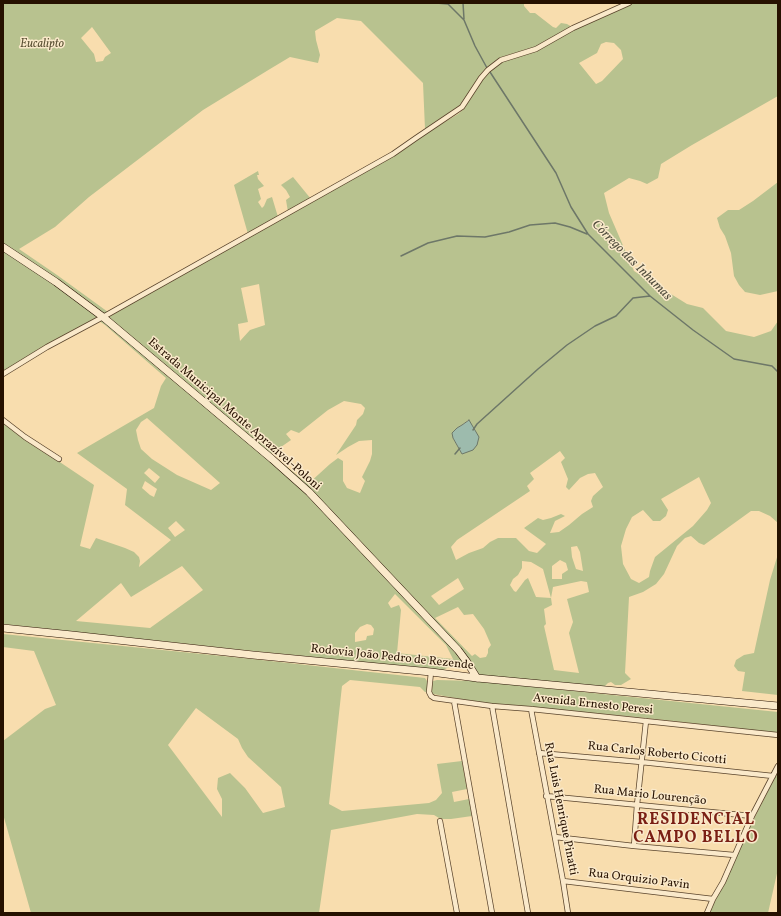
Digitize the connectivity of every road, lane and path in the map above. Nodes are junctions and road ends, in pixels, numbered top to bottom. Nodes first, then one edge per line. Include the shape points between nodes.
1 (629, 3) edge
2 (3, 247) edge
3 (103, 317) junction
4 (3, 374) edge
5 (3, 420) edge
6 (59, 459) dead end
7 (3, 628) edge
8 (431, 672) junction
9 (477, 678) junction
10 (454, 701) junction
11 (492, 706) junction
12 (778, 706) edge
13 (531, 709) junction
14 (646, 721) junction
15 (778, 735) edge
16 (539, 753) junction
17 (642, 762) junction
18 (778, 766) edge
19 (773, 776) junction
20 (546, 796) junction
21 (637, 805) junction
22 (752, 816) junction
23 (440, 821) dead end
24 (555, 837) junction
25 (634, 846) junction
26 (734, 856) junction
27 (563, 881) junction
28 (713, 899) junction
29 (457, 913) edge
30 (492, 913) edge
31 (527, 913) edge
32 (568, 913) edge
33 (707, 913) edge

1 - 3 street via 573,28 536,49 501,60 481,78 462,107 393,154
2 - 3 main road, Estrada Municipal Monte Aprazível-Poloni
3 - 4 street
3 - 9 main road, Estrada Municipal Monte Aprazível-Poloni via 308,492 458,650
5 - 6 street
7 - 8 main road, Rodovia João Pedro de Rezende
8 - 9 main road, Rodovia João Pedro de Rezende
8 - 10 street, Avenida Ernesto Peresi via 431,696
9 - 12 main road, Rodovia João Pedro de Rezende
10 - 11 street, Avenida Ernesto Peresi
10 - 30 street
11 - 13 street, Avenida Ernesto Peresi
11 - 31 street
13 - 14 street, Avenida Ernesto Peresi
13 - 16 street, Rua Luis Henrique Pinatti
14 - 15 street, Avenida Ernesto Peresi
14 - 17 street
16 - 17 street, Rua Carlos Roberto Cicotti
16 - 20 street, Rua Luis Henrique Pinatti
17 - 19 street, Rua Carlos Roberto Cicotti
17 - 21 street
18 - 19 street
19 - 22 street
20 - 21 street, Rua Mario Lourenção
20 - 24 street, Rua Luis Henrique Pinatti
21 - 22 street, Rua Mario Lourenção
21 - 25 street
22 - 26 street
23 - 29 street
24 - 25 street
24 - 27 street, Rua Luis Henrique Pinatti
25 - 26 street
26 - 28 street
27 - 28 street, Rua Orquizio Pavin
27 - 32 street, Rua Luis Henrique Pinatti
28 - 33 street

